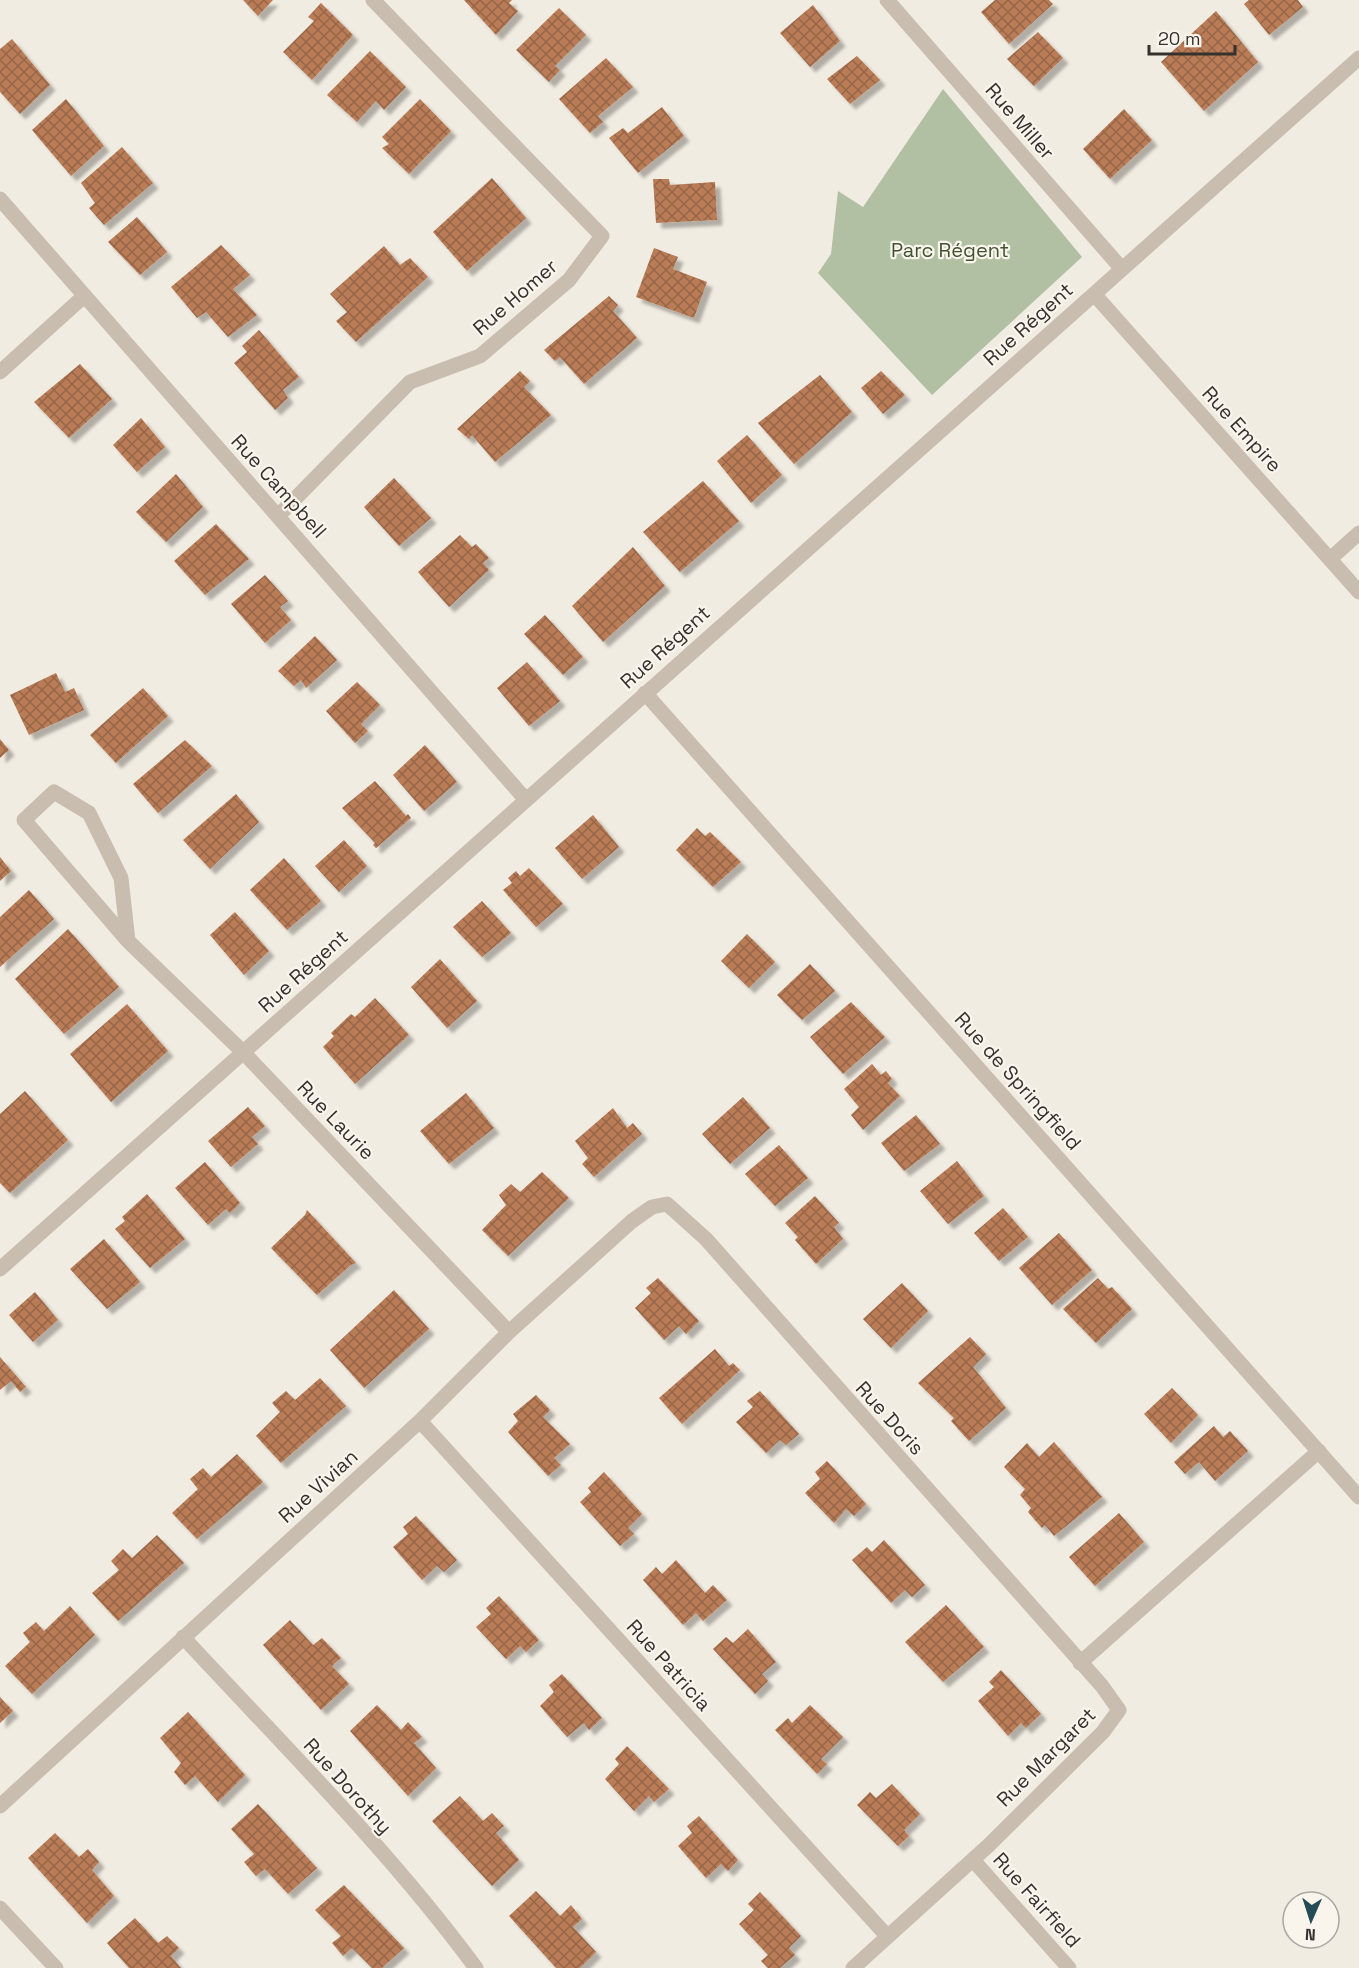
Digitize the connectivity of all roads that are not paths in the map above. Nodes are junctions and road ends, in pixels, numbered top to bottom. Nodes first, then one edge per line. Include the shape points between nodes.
1 (373, 0) edge
2 (887, 0) edge
3 (1359, 58) edge
4 (0, 199) edge
5 (1122, 269) junction
6 (1094, 294) junction
7 (83, 297) junction
8 (0, 372) edge
9 (278, 516) junction
10 (1359, 533) edge
11 (1330, 559) junction
12 (1359, 592) edge
13 (645, 693) junction
14 (526, 800) junction
15 (128, 941) junction
16 (243, 1053) junction
17 (667, 1204) joint
18 (0, 1269) edge
19 (509, 1332) junction
20 (420, 1421) junction
21 (1319, 1451) junction
22 (1359, 1497) edge
23 (183, 1637) junction
24 (1080, 1663) junction
25 (0, 1806) edge
26 (973, 1860) junction
27 (0, 1908) edge
28 (887, 1936) junction
29 (474, 1967) edge
30 (56, 1968) edge
31 (852, 1968) edge
32 (1069, 1968) edge

1 - 9 street, Rue Homer via 602,236 569,280 480,356 410,382
2 - 5 street, Rue Miller
3 - 5 street, Rue Régent
4 - 7 street, Rue Campbell
5 - 6 street, Rue Régent
6 - 11 street, Rue Empire
6 - 13 street, Rue Régent
7 - 8 street
7 - 9 street, Rue Campbell
9 - 14 street, Rue Campbell
10 - 11 street
11 - 12 street, Rue Empire
13 - 14 street, Rue Régent
13 - 21 street, Rue de Springfield
14 - 16 street, Rue Régent
15 - 15 street, Rue Laurie via 24,820 54,792 89,813 121,878
15 - 16 street, Rue Laurie
16 - 18 street, Rue Régent
16 - 19 street, Rue Laurie
17 - 19 street, Rue Vivian via 652,1207 632,1221
17 - 24 street, Rue Doris via 706,1239
19 - 20 street, Rue Vivian
20 - 23 street, Rue Vivian
20 - 28 street, Rue Patricia
21 - 22 street, Rue de Springfield
21 - 24 street
23 - 25 street, Rue Vivian
23 - 29 street, Rue Dorothy via 351,1818 450,1932
24 - 26 street, Rue Margaret via 1114,1701 1119,1710 1115,1718
26 - 28 street, Rue Margaret
26 - 32 street, Rue Fairfield
27 - 30 street
28 - 31 street, Rue Margaret

